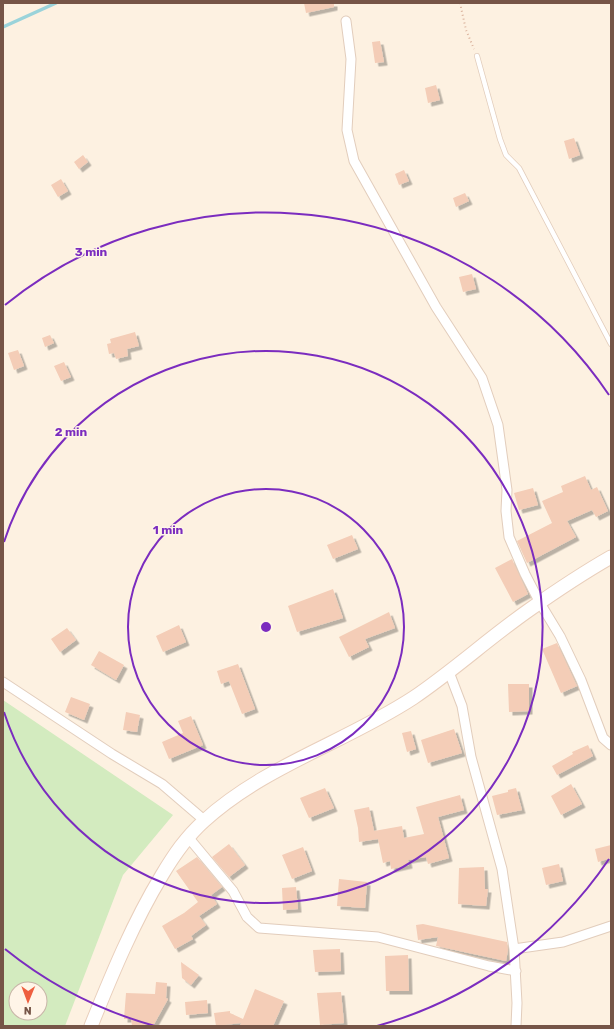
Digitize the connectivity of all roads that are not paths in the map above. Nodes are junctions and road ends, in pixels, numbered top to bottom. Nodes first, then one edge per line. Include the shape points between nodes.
1 (346, 21) dead end
2 (477, 56) road end
3 (611, 344) edge
4 (611, 557) edge
5 (540, 603) junction
6 (449, 672) junction
7 (3, 682) edge
8 (611, 745) edge
9 (204, 820) junction
10 (188, 837) junction
11 (611, 926) edge
12 (514, 949) junction
13 (516, 971) junction
14 (91, 1026) edge
15 (516, 1026) edge

1 - 5 street via 351,59 347,130 354,161 436,307 482,378 498,426 507,490 509,536
2 - 3 lane via 504,150 519,168
4 - 5 street
5 - 6 street
5 - 8 street via 560,636 581,680 603,738
6 - 9 street via 381,718 291,763 241,793
6 - 12 street via 462,706 471,757 497,849
7 - 9 street via 162,784
9 - 10 street
10 - 13 street via 229,886 247,917 258,928 378,937
10 - 14 street via 181,844 146,903 122,950
11 - 12 street via 563,942
12 - 13 street
13 - 15 street

